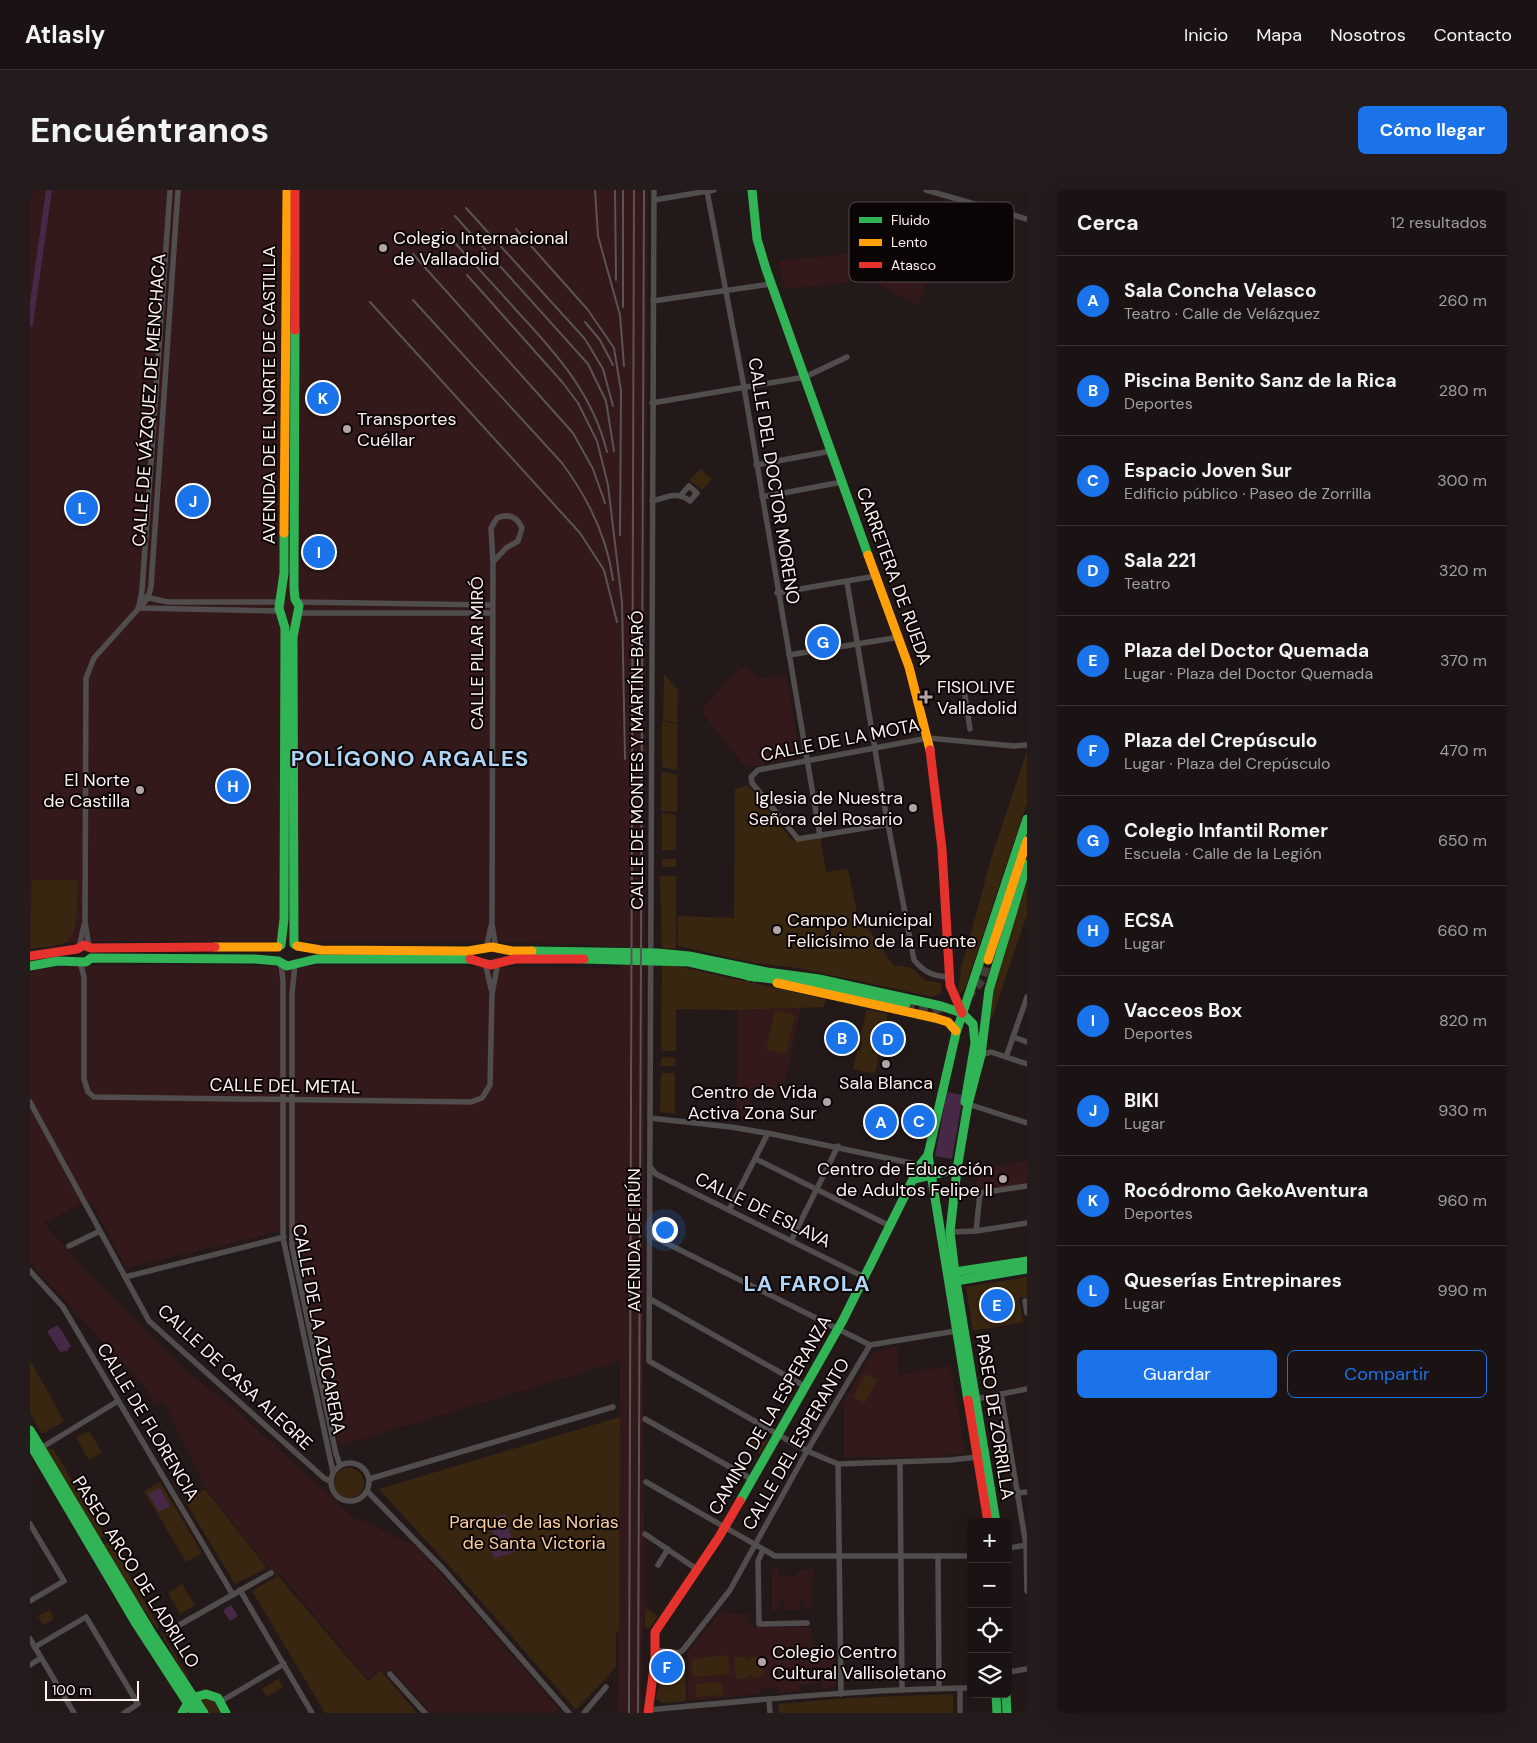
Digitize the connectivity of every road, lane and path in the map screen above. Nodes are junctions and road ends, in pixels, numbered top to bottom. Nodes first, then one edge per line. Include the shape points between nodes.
1 (170, 190) edge
2 (178, 190) edge
3 (286, 190) edge
4 (295, 190) edge
5 (654, 190) edge
6 (714, 190) edge
7 (752, 190) edge
8 (926, 190) edge
9 (707, 191) edge
10 (654, 200) junction
11 (968, 202) edge
12 (1014, 215) edge
13 (1027, 219) edge
14 (771, 284) junction
15 (726, 290) junction
16 (653, 301) junction
17 (847, 357) dead end
18 (805, 377) junction
19 (744, 387) junction
20 (652, 403) junction
21 (831, 450) junction
22 (756, 464) junction
23 (842, 482) junction
24 (681, 495) dead end
25 (762, 497) junction
26 (652, 501) junction
27 (493, 562) junction
28 (876, 576) junction
29 (847, 582) junction
30 (777, 593) junction
31 (141, 596) junction
32 (148, 598) junction
33 (296, 600) junction
34 (491, 605) junction
35 (281, 607) junction
36 (138, 608) junction
37 (492, 613) junction
38 (297, 614) junction
39 (900, 637) junction
40 (857, 644) junction
41 (789, 655) junction
42 (964, 696) dead end
43 (969, 735) junction
44 (928, 738) junction
45 (1027, 745) edge
46 (876, 749) junction
47 (807, 762) junction
48 (1027, 819) edge
49 (889, 824) junction
50 (820, 836) junction
51 (1027, 842) edge
52 (1027, 864) edge
53 (85, 922) junction
54 (492, 924) junction
55 (296, 945) junction
56 (280, 946) junction
57 (90, 947) junction
58 (78, 948) junction
59 (486, 949) junction
60 (496, 949) junction
61 (30, 956) edge
62 (580, 956) junction
63 (91, 959) junction
64 (689, 959) junction
65 (79, 960) junction
66 (988, 960) tunnel mouth
67 (498, 961) junction
68 (485, 962) junction
69 (279, 963) junction
70 (296, 963) junction
71 (30, 966) edge
72 (748, 976) junction
73 (84, 977) junction
74 (950, 981) junction
75 (492, 994) junction
76 (1027, 999) edge
77 (906, 1004) tunnel mouth
78 (940, 1006) junction
79 (962, 1013) junction
80 (956, 1031) junction
81 (1013, 1037) junction
82 (1027, 1042) edge
83 (981, 1055) junction
84 (1006, 1057) junction
85 (1027, 1064) edge
86 (282, 1101) junction
87 (292, 1101) junction
88 (30, 1102) edge
89 (968, 1104) junction
90 (650, 1118) junction
91 (1027, 1123) edge
92 (768, 1133) junction
93 (962, 1137) junction
94 (838, 1146) junction
95 (928, 1155) junction
96 (756, 1159) junction
97 (920, 1164) junction
98 (650, 1168) junction
99 (956, 1169) junction
100 (930, 1175) junction
101 (914, 1179) junction
102 (1027, 1186) edge
103 (816, 1189) junction
104 (729, 1210) junction
105 (1027, 1223) edge
106 (890, 1226) junction
107 (100, 1231) junction
108 (976, 1231) junction
109 (950, 1232) junction
110 (650, 1235) junction
111 (291, 1236) junction
112 (283, 1238) junction
113 (791, 1241) junction
114 (69, 1246) dead end
115 (1027, 1261) edge
116 (1027, 1270) edge
117 (30, 1271) edge
118 (125, 1277) junction
119 (864, 1277) junction
120 (953, 1277) junction
121 (650, 1299) junction
122 (1027, 1301) edge
123 (1027, 1313) edge
124 (838, 1328) junction
125 (956, 1331) junction
126 (870, 1345) junction
127 (806, 1387) junction
128 (1027, 1389) edge
129 (1001, 1394) junction
130 (976, 1399) junction
131 (118, 1401) junction
132 (613, 1407) dead end
133 (645, 1420) dead end
134 (30, 1430) edge
135 (780, 1434) junction
136 (30, 1444) edge
137 (41, 1448) junction
138 (807, 1451) junction
139 (978, 1457) junction
140 (39, 1459) junction
141 (900, 1462) junction
142 (838, 1464) junction
143 (340, 1465) junction
144 (333, 1472) junction
145 (369, 1479) junction
146 (753, 1480) junction
147 (330, 1481) junction
148 (646, 1482) dead end
149 (367, 1491) junction
150 (1027, 1492) edge
151 (1017, 1493) junction
152 (987, 1518) edge
153 (995, 1518) edge
154 (30, 1524) edge
155 (725, 1527) junction
156 (645, 1534) dead end
157 (755, 1545) junction
158 (1026, 1545) edge
159 (1012, 1547) edge
160 (668, 1549) junction
161 (763, 1550) junction
162 (840, 1555) junction
163 (901, 1556) junction
164 (938, 1556) junction
165 (967, 1556) edge
166 (748, 1558) junction
167 (758, 1561) junction
168 (658, 1565) dead end
169 (698, 1570) junction
170 (270, 1573) dead end
171 (240, 1590) junction
172 (1027, 1591) edge
173 (233, 1595) junction
174 (30, 1601) edge
175 (807, 1623) dead end
176 (167, 1632) dead end
177 (30, 1639) edge
178 (35, 1647) junction
179 (656, 1650) junction
180 (41, 1658) junction
181 (284, 1664) junction
182 (30, 1665) edge
183 (1027, 1669) edge
184 (1012, 1671) edge
185 (390, 1674) dead end
186 (606, 1687) dead end
187 (960, 1688) junction
188 (967, 1688) edge
189 (939, 1689) junction
190 (902, 1690) junction
191 (841, 1694) junction
192 (996, 1698) edge
193 (1006, 1698) edge
194 (190, 1699) junction
195 (769, 1699) junction
196 (223, 1704) edge
197 (648, 1711) edge
198 (74, 1713) edge
199 (124, 1713) edge
200 (182, 1713) edge
201 (194, 1713) edge
202 (204, 1713) edge
203 (312, 1713) edge
204 (425, 1713) edge
205 (569, 1713) edge
206 (584, 1713) edge
207 (770, 1713) edge
208 (960, 1713) edge
209 (997, 1713) edge
210 (1007, 1713) edge

1 - 31 street, CALLE DE VÁZQUEZ DE MENCHACA
2 - 32 street, CALLE DE VÁZQUEZ DE MENCHACA
3 - 35 main road, AVENIDA DE EL NORTE DE CASTILLA
4 - 33 main road, AVENIDA DE EL NORTE DE CASTILLA
5 - 10 street, CALLE DE MONTES Y MARTÍN-BARÓ
6 - 9 street
7 - 14 main road, CARRETERA DE RUEDA via 757,239
8 - 11 street
9 - 10 street
9 - 15 street, CALLE DEL DOCTOR MORENO
10 - 16 street, CALLE DE MONTES Y MARTÍN-BARÓ
12 - 13 street
14 - 15 street
14 - 18 main road, CARRETERA DE RUEDA
15 - 16 street
15 - 19 street, CALLE DEL DOCTOR MORENO
16 - 20 street, CALLE DE MONTES Y MARTÍN-BARÓ
17 - 18 street
18 - 19 street
18 - 21 main road, CARRETERA DE RUEDA
19 - 20 street
19 - 22 street, CALLE DEL DOCTOR MORENO
20 - 26 street, CALLE DE MONTES Y MARTÍN-BARÓ
21 - 22 street
21 - 23 main road, CARRETERA DE RUEDA
22 - 25 street, CALLE DEL DOCTOR MORENO
23 - 25 street
23 - 28 main road, CARRETERA DE RUEDA
24 - 26 street
25 - 30 street, CALLE DEL DOCTOR MORENO
26 - 90 street, CALLE DE MONTES Y MARTÍN-BARÓ
27 - 27 street, CALLE PILAR MIRÓ via 521,535 522,528 514,517 502,516 492,524
27 - 34 street, CALLE PILAR MIRÓ
28 - 29 street
28 - 39 main road, CARRETERA DE RUEDA
29 - 30 street
29 - 40 street
30 - 41 street, CALLE DEL DOCTOR MORENO
31 - 32 street
31 - 36 street, CALLE DE VÁZQUEZ DE MENCHACA
32 - 35 street via 168,602
32 - 36 street, CALLE DE VÁZQUEZ DE MENCHACA
33 - 34 street
33 - 35 main road via 288,597
33 - 38 main road, AVENIDA DE EL NORTE DE CASTILLA
34 - 37 street, CALLE PILAR MIRÓ
35 - 36 street
35 - 38 main road via 288,617
35 - 56 main road, AVENIDA DE EL NORTE DE CASTILLA via 285,628 284,919
36 - 53 street, CALLE DE VÁZQUEZ DE MENCHACA via 94,658 86,678
37 - 38 street
37 - 54 street, CALLE PILAR MIRÓ
38 - 55 main road, AVENIDA DE EL NORTE DE CASTILLA via 293,637 292,856
39 - 40 street
39 - 44 main road, CARRETERA DE RUEDA via 914,678
40 - 41 street
40 - 46 street
41 - 47 street, CALLE DEL DOCTOR MORENO
42 - 43 street
43 - 44 street, CALLE DE LA MOTA
43 - 45 street, CALLE DE LA MOTA via 1014,746
44 - 46 street, CALLE DE LA MOTA
44 - 74 main road, CARRETERA DE RUEDA via 937,805
46 - 47 street, CALLE DE LA MOTA
46 - 49 street
47 - 50 street, CALLE DEL DOCTOR MORENO
47 - 50 street, CALLE DE LA MOTA via 758,770 751,777 752,783 798,839
48 - 79 main road, PASEO DE ZORRILLA
49 - 50 street
49 - 74 street via 914,960 933,976
51 - 66 main road
52 - 83 main road, PASEO DE ZORRILLA via 989,990
53 - 57 street, CALLE DE VÁZQUEZ DE MENCHACA
53 - 58 street, CALLE DE VÁZQUEZ DE MENCHACA
54 - 59 street, CALLE PILAR MIRÓ
54 - 60 street, CALLE PILAR MIRÓ
55 - 56 main road
55 - 59 main road via 330,950
55 - 70 main road via 300,953
56 - 57 main road
56 - 69 main road via 276,954
57 - 58 main road
57 - 63 main road
58 - 61 main road
58 - 65 main road
59 - 60 main road
59 - 68 main road via 482,956
60 - 62 main road
60 - 67 main road via 500,954
62 - 64 main road via 658,953
62 - 67 main road
63 - 65 main road
63 - 69 main road via 255,959
63 - 73 street
64 - 72 main road
64 - 78 main road via 819,979
65 - 71 main road via 56,960
65 - 73 street
67 - 68 main road via 490,965
67 - 75 street
68 - 70 main road via 372,958
68 - 75 street
69 - 70 main road via 287,966
69 - 86 street via 283,981
70 - 87 street via 292,994
72 - 77 main road via 819,985
72 - 80 main road via 933,1018 948,1022
73 - 86 street, CALLE DEL METAL via 84,1079 88,1092 94,1097
74 - 78 main road, CARRETERA DE RUEDA via 949,995
74 - 79 main road, CARRETERA DE RUEDA
75 - 87 street, CALLE DEL METAL via 490,1085 482,1098 471,1102
76 - 81 street
78 - 79 main road
79 - 80 main road, PASEO DE ZORRILLA
79 - 93 main road, PASEO DE ZORRILLA via 973,1024 975,1043 960,1129
80 - 95 main road, PASEO DE ZORRILLA
81 - 82 street
81 - 84 street
83 - 84 street via 991,1052
83 - 89 main road, PASEO DE ZORRILLA
84 - 85 street
86 - 87 street, CALLE DEL METAL
86 - 112 street, CALLE DE LA AZUCARERA
87 - 111 street, CALLE DE LA AZUCARERA
88 - 107 street, CALLE DE CASA ALEGRE
89 - 91 street
89 - 93 main road, PASEO DE ZORRILLA
90 - 92 street
90 - 98 street, AVENIDA DE IRÚN
92 - 94 street
92 - 96 street
93 - 99 main road, PASEO DE ZORRILLA
94 - 97 street
94 - 103 street
95 - 97 main road, CAMINO DE LA ESPERANZA
95 - 100 main road, PASEO DE ZORRILLA
96 - 103 street
96 - 104 street
97 - 101 main road, CAMINO DE LA ESPERANZA
98 - 104 street, CALLE DE ESLAVA
98 - 110 street, AVENIDA DE IRÚN
99 - 100 main road
99 - 109 main road, PASEO DE ZORRILLA
100 - 101 main road
100 - 120 main road, PASEO DE ZORRILLA
101 - 106 main road, CAMINO DE LA ESPERANZA
102 - 108 street via 980,1193
103 - 106 street
103 - 113 street
104 - 113 street, CALLE DE ESLAVA
105 - 108 street
106 - 119 main road, CAMINO DE LA ESPERANZA
107 - 114 street
107 - 118 street, CALLE DE CASA ALEGRE
108 - 109 street
109 - 120 main road, PASEO DE ZORRILLA
110 - 121 street, AVENIDA DE IRÚN
110 - 124 street
111 - 112 street
111 - 143 street, CALLE DE LA AZUCARERA
112 - 118 street
112 - 144 street, CALLE DE LA AZUCARERA
113 - 119 street, CALLE DE ESLAVA
115 - 120 main road
116 - 120 main road
117 - 131 street, CALLE DE FLORENCIA via 63,1307
118 - 147 street, CALLE DE CASA ALEGRE via 154,1327
119 - 124 main road, CAMINO DE LA ESPERANZA
120 - 125 main road, PASEO DE ZORRILLA
120 - 130 main road, PASEO DE ZORRILLA
121 - 127 street
121 - 135 street, AVENIDA DE IRÚN via 649,1361
122 - 123 street
124 - 126 street
124 - 127 main road, CAMINO DE LA ESPERANZA
125 - 126 street
125 - 139 main road, PASEO DE ZORRILLA
126 - 138 street, CALLE DEL ESPERANTO
127 - 135 main road, CAMINO DE LA ESPERANZA
128 - 129 street
129 - 130 street
129 - 151 street
130 - 153 main road, PASEO DE ZORRILLA
131 - 137 street
131 - 173 street, CALLE DE FLORENCIA
132 - 145 street
133 - 146 street
134 - 137 main road, PASEO ARCO DE LADRILLO
135 - 138 street
135 - 146 main road, CAMINO DE LA ESPERANZA
136 - 140 main road, PASEO ARCO DE LADRILLO
137 - 140 street
137 - 194 main road, PASEO ARCO DE LADRILLO
138 - 142 street
138 - 157 street, CALLE DEL ESPERANTO
139 - 141 street
139 - 152 main road, PASEO DE ZORRILLA
140 - 194 main road, PASEO ARCO DE LADRILLO via 135,1622
141 - 142 street
141 - 163 street
142 - 162 street
143 - 144 street
143 - 145 street via 358,1465
144 - 147 street
145 - 149 street
146 - 155 main road, CAMINO DE LA ESPERANZA
147 - 149 street via 333,1493 343,1500 355,1501
148 - 155 street
149 - 205 street via 444,1570
150 - 151 street
151 - 158 street
154 - 174 street via 64,1581
155 - 157 street
155 - 169 main road, CAMINO DE LA ESPERANZA
156 - 160 street
157 - 161 street
157 - 166 street, CALLE DEL ESPERANTO
158 - 159 street
158 - 172 street
160 - 168 street
160 - 169 street
161 - 162 street via 775,1556
161 - 167 street
162 - 163 street
162 - 191 street
163 - 164 street
163 - 190 street
164 - 165 street
164 - 189 street
166 - 167 street, CALLE DEL ESPERANTO
166 - 179 street, CALLE DEL ESPERANTO via 730,1590 683,1650 679,1653
167 - 175 street via 758,1624
169 - 179 main road, CAMINO DE LA ESPERANZA via 655,1632
170 - 171 street
171 - 173 street
171 - 181 street
173 - 176 street
177 - 178 street
178 - 180 street
178 - 199 street via 86,1617 138,1704
179 - 197 main road
180 - 182 street
180 - 198 street
181 - 196 street
181 - 203 street
183 - 184 street
185 - 204 street
186 - 206 street
187 - 188 street
187 - 189 street
187 - 208 street
189 - 190 street
190 - 191 street
191 - 195 street
192 - 209 main road
193 - 210 main road
194 - 196 main road via 204,1693
194 - 200 main road
194 - 201 main road, PASEO ARCO DE LADRILLO
194 - 202 main road, PASEO ARCO DE LADRILLO
195 - 197 street
195 - 207 street

